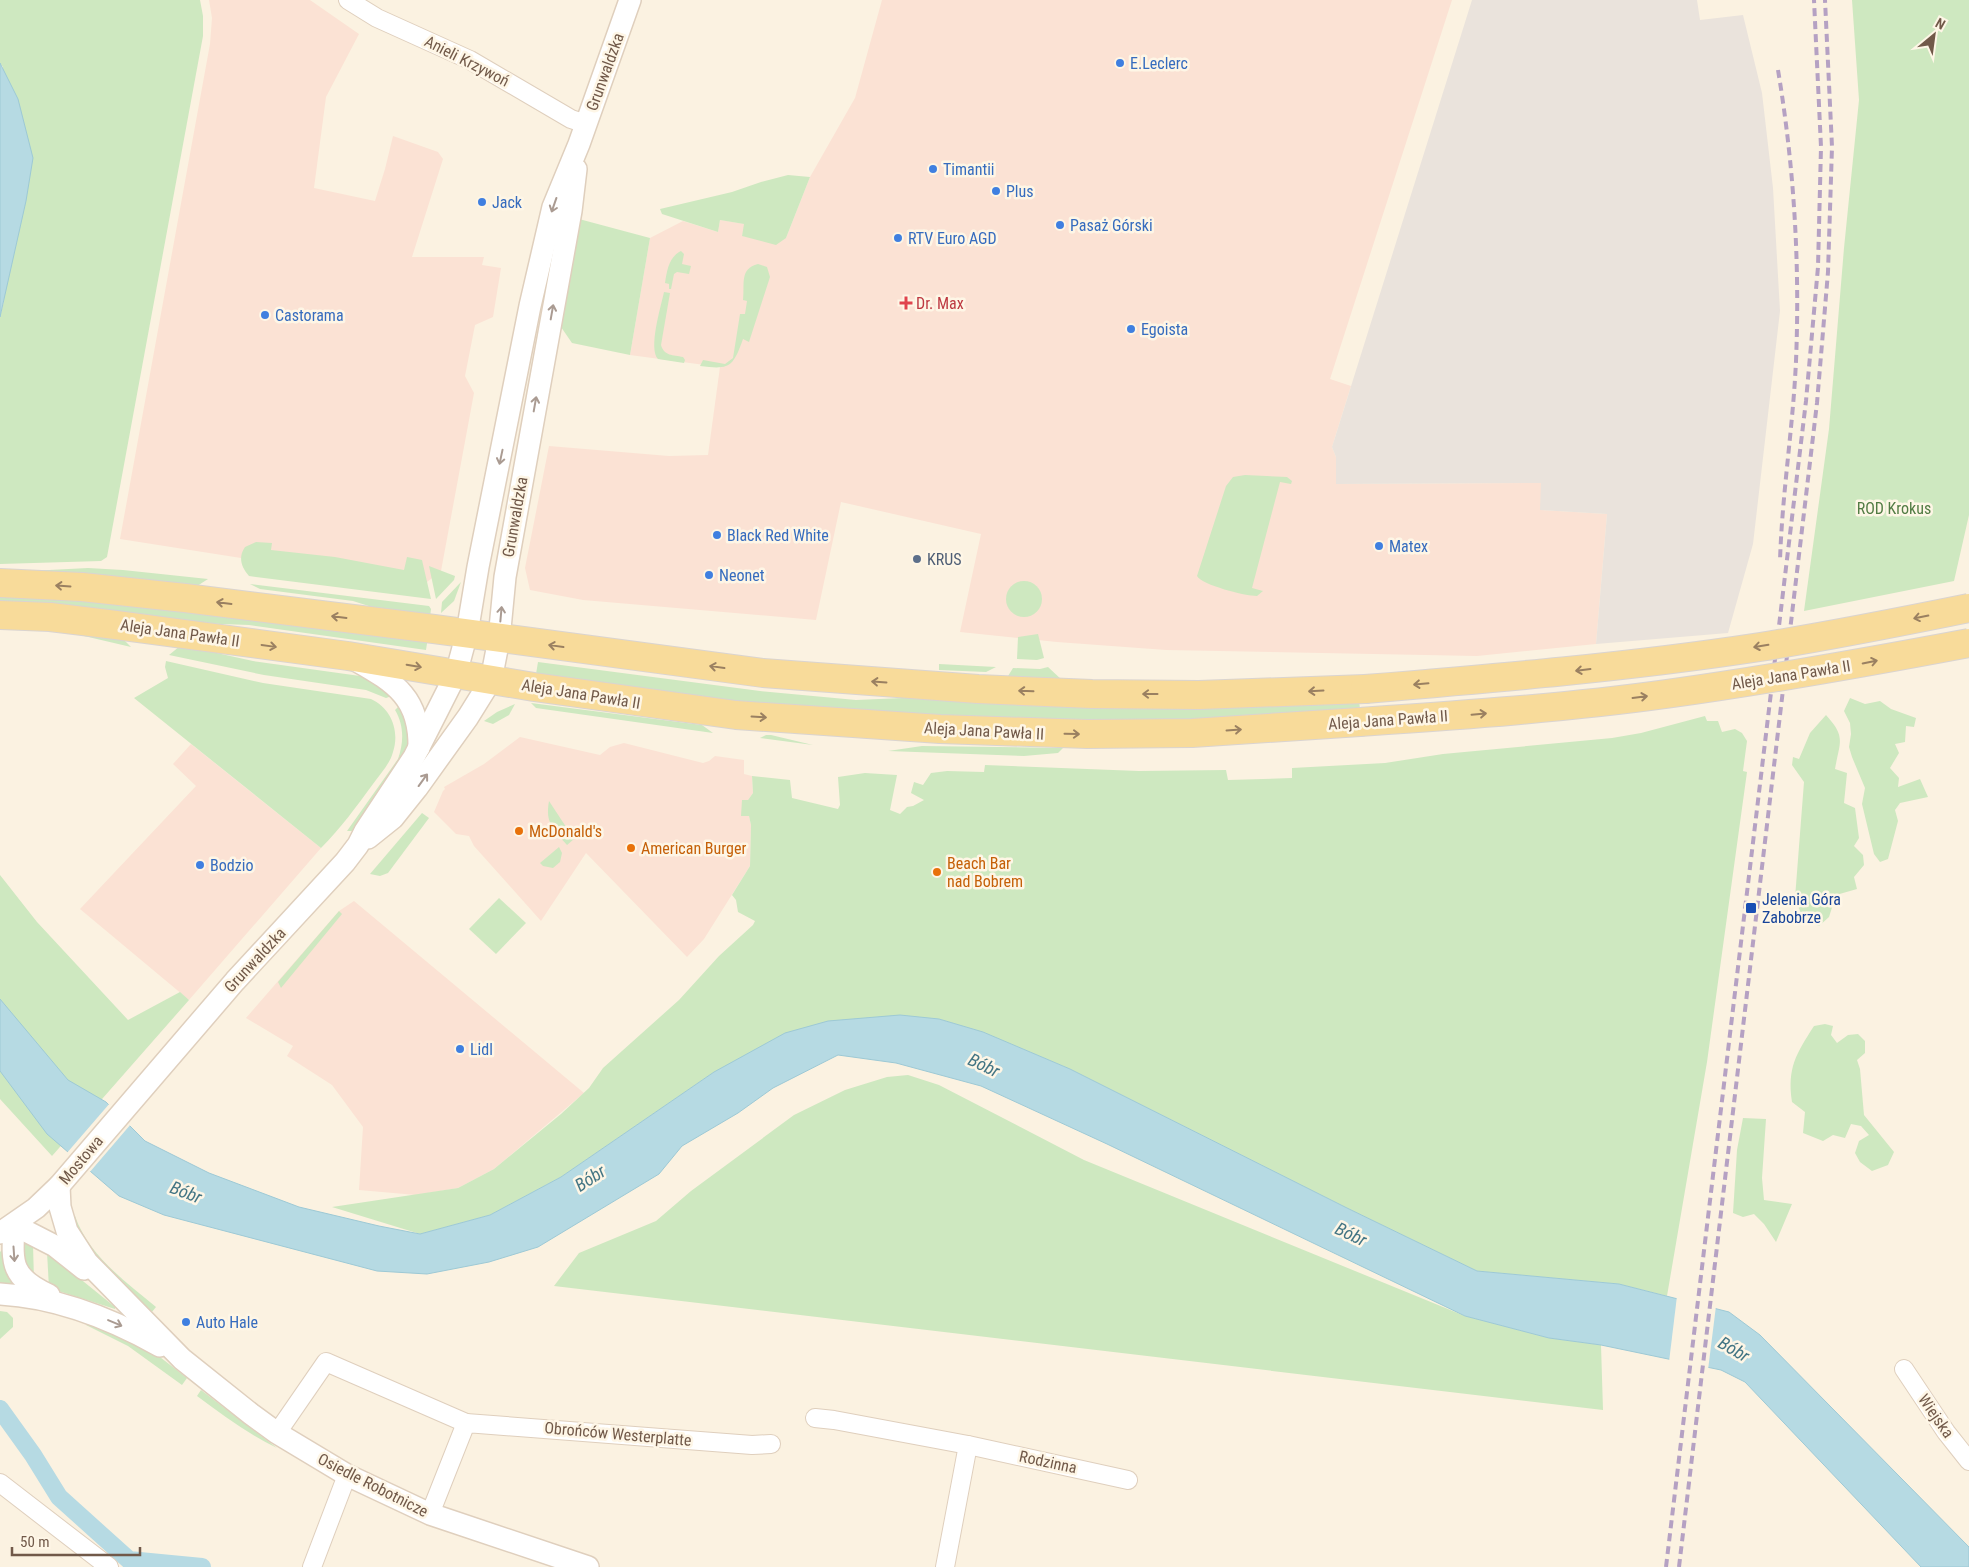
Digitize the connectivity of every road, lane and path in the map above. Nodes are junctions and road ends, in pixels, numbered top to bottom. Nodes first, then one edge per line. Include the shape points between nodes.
1 (348, 0) edge
2 (630, 0) edge
3 (586, 124) junction
4 (579, 144) junction
5 (0, 583) edge
6 (1969, 608) edge
7 (0, 615) edge
8 (468, 634) junction
9 (499, 639) junction
10 (1969, 643) edge
11 (348, 656) junction
12 (456, 674) junction
13 (491, 680) junction
14 (419, 748) junction
15 (358, 845) junction
16 (152, 1076) joint
17 (64, 1179) junction
18 (7, 1229) edge
19 (0, 1294) edge
20 (122, 1299) junction
21 (87, 1312) junction
22 (182, 1359) junction
23 (1904, 1370) dead end
24 (815, 1418) dead end
25 (466, 1423) junction
26 (277, 1433) junction
27 (771, 1444) dead end
28 (968, 1444) junction
29 (1969, 1461) edge
30 (347, 1475) junction
31 (1128, 1480) dead end
32 (0, 1482) edge
33 (430, 1514) junction
34 (109, 1567) edge
35 (312, 1567) edge
36 (588, 1567) edge
37 (945, 1567) edge

1 - 3 street, Anieli Krzywoń via 377,18 470,60 571,119
2 - 3 street, Grunwaldzka
3 - 4 street, Grunwaldzka
4 -> 8 street, Grunwaldzka via 553,207 530,306 478,567
9 -> 4 street, Grunwaldzka via 505,577 571,211
8 -> 5 main road, Aleja Jana Pawła II via 129,591
6 -> 9 main road, Aleja Jana Pawła II, bridge via 1832,635 1564,672 1365,689 1199,695 978,690 763,673
7 -> 11 main road, Aleja Jana Pawła II via 83,620
8 - 9 main road, Aleja Jana Pawła II
8 - 12 street, Grunwaldzka
9 - 13 street, Grunwaldzka
13 -> 10 main road, Aleja Jana Pawła II, bridge via 736,716 1023,733 1192,733 1474,714 1664,694 1838,668
11 -> 12 main road, Aleja Jana Pawła II
11 - 14 street via 387,678 405,695 420,733
12 - 13 main road, Aleja Jana Pawła II
12 - 14 street, Grunwaldzka
15 -> 13 street, Grunwaldzka via 393,818 468,717
14 - 15 street, Grunwaldzka
15 - 16 street, Grunwaldzka
16 - 17 street, Mostowa
17 - 18 street, Mostowa via 45,1200
17 - 20 street, Osiedle Robotnicze via 60,1207 67,1231 87,1262
18 - 20 street, Osiedle Robotnicze via 55,1246
18 -> 21 street, Osiedle Robotnicze via 14,1260 24,1281
19 - 21 street, Osiedle Robotnicze via 41,1299
20 - 22 street, Osiedle Robotnicze
21 -> 22 street, Osiedle Robotnicze via 128,1328
22 - 26 street, Osiedle Robotnicze
23 - 29 street, Wiejska
24 - 28 street, Rodzinna
25 - 26 street, Obrońców Westerplatte via 326,1362
25 - 27 street, Obrońców Westerplatte
25 - 33 street
26 - 30 street, Osiedle Robotnicze
28 - 31 street, Rodzinna
28 - 37 street
30 - 33 street, Osiedle Robotnicze
30 - 35 street
32 - 34 street
33 - 36 street, Osiedle Robotnicze

